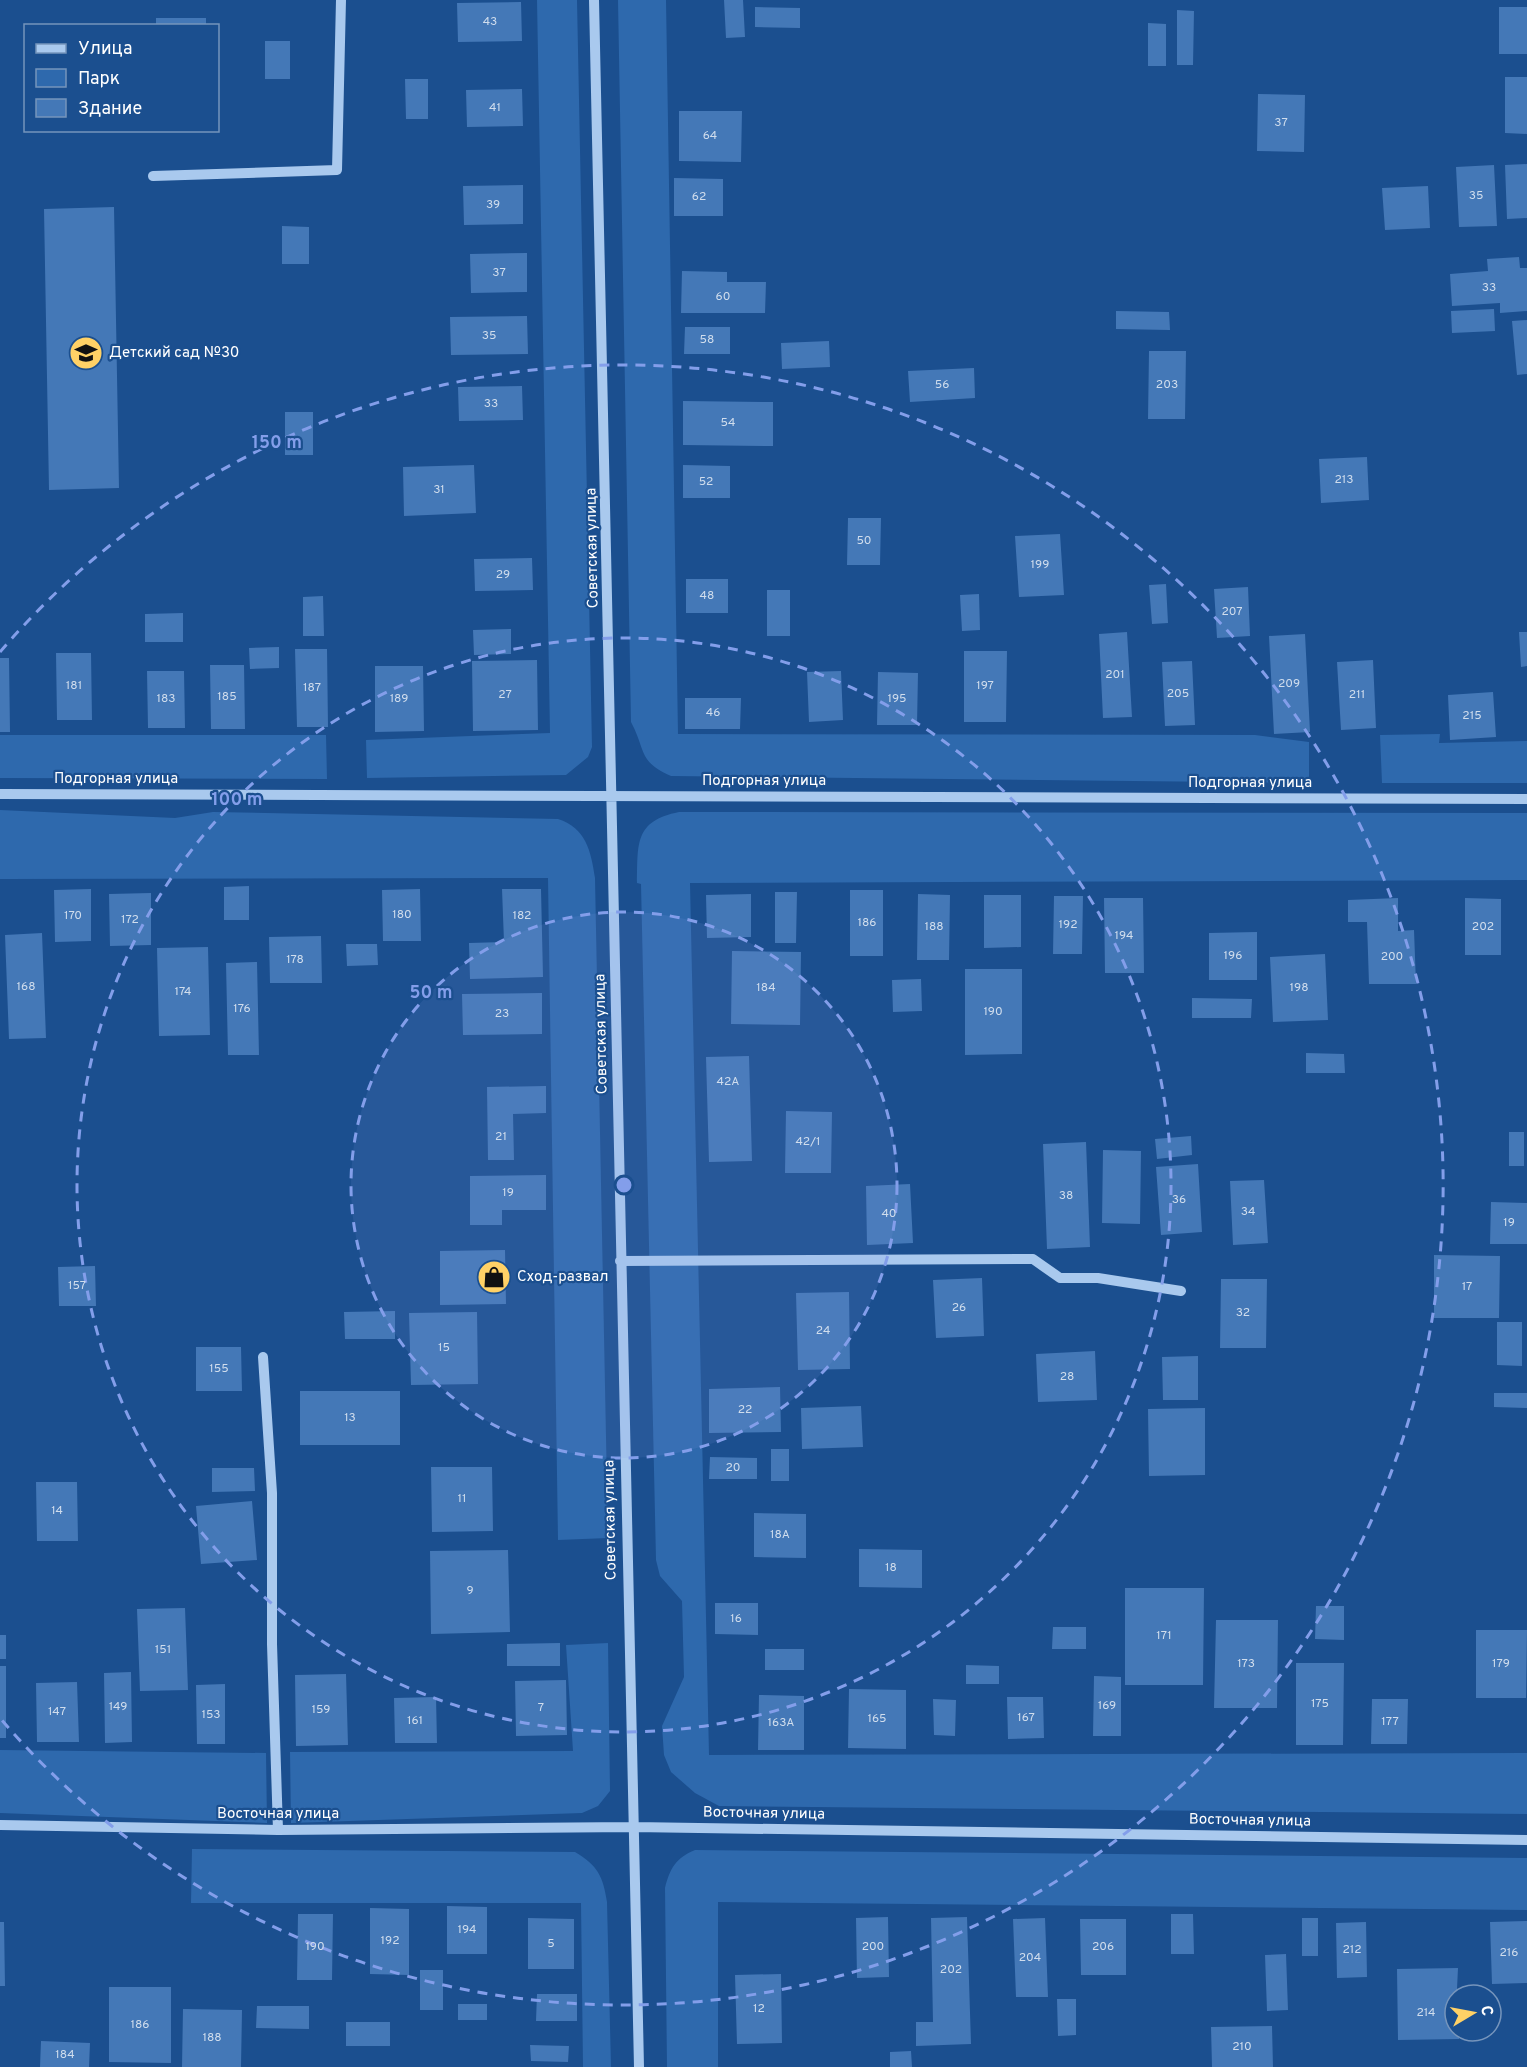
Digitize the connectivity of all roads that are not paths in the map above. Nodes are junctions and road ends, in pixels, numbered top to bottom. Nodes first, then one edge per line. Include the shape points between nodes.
1 (341, 0) edge
2 (594, 0) edge
3 (153, 176) dead end
4 (0, 794) edge
5 (614, 795) junction
6 (1527, 799) edge
7 (620, 1261) junction
8 (1180, 1292) dead end
9 (263, 1357) dead end
10 (0, 1825) edge
11 (634, 1827) junction
12 (278, 1830) junction
13 (1527, 1840) edge
14 (639, 2067) edge

1 - 3 street via 337,170
2 - 5 street, Советская улица
4 - 5 street, Подгорная улица
5 - 6 street, Подгорная улица
5 - 7 street, Советская улица
7 - 8 street via 1034,1259 1060,1278 1098,1278
7 - 11 street, Советская улица
9 - 12 street via 272,1493
10 - 12 street, Восточная улица
11 - 12 street, Восточная улица
11 - 13 street, Восточная улица
11 - 14 street, Советская улица

